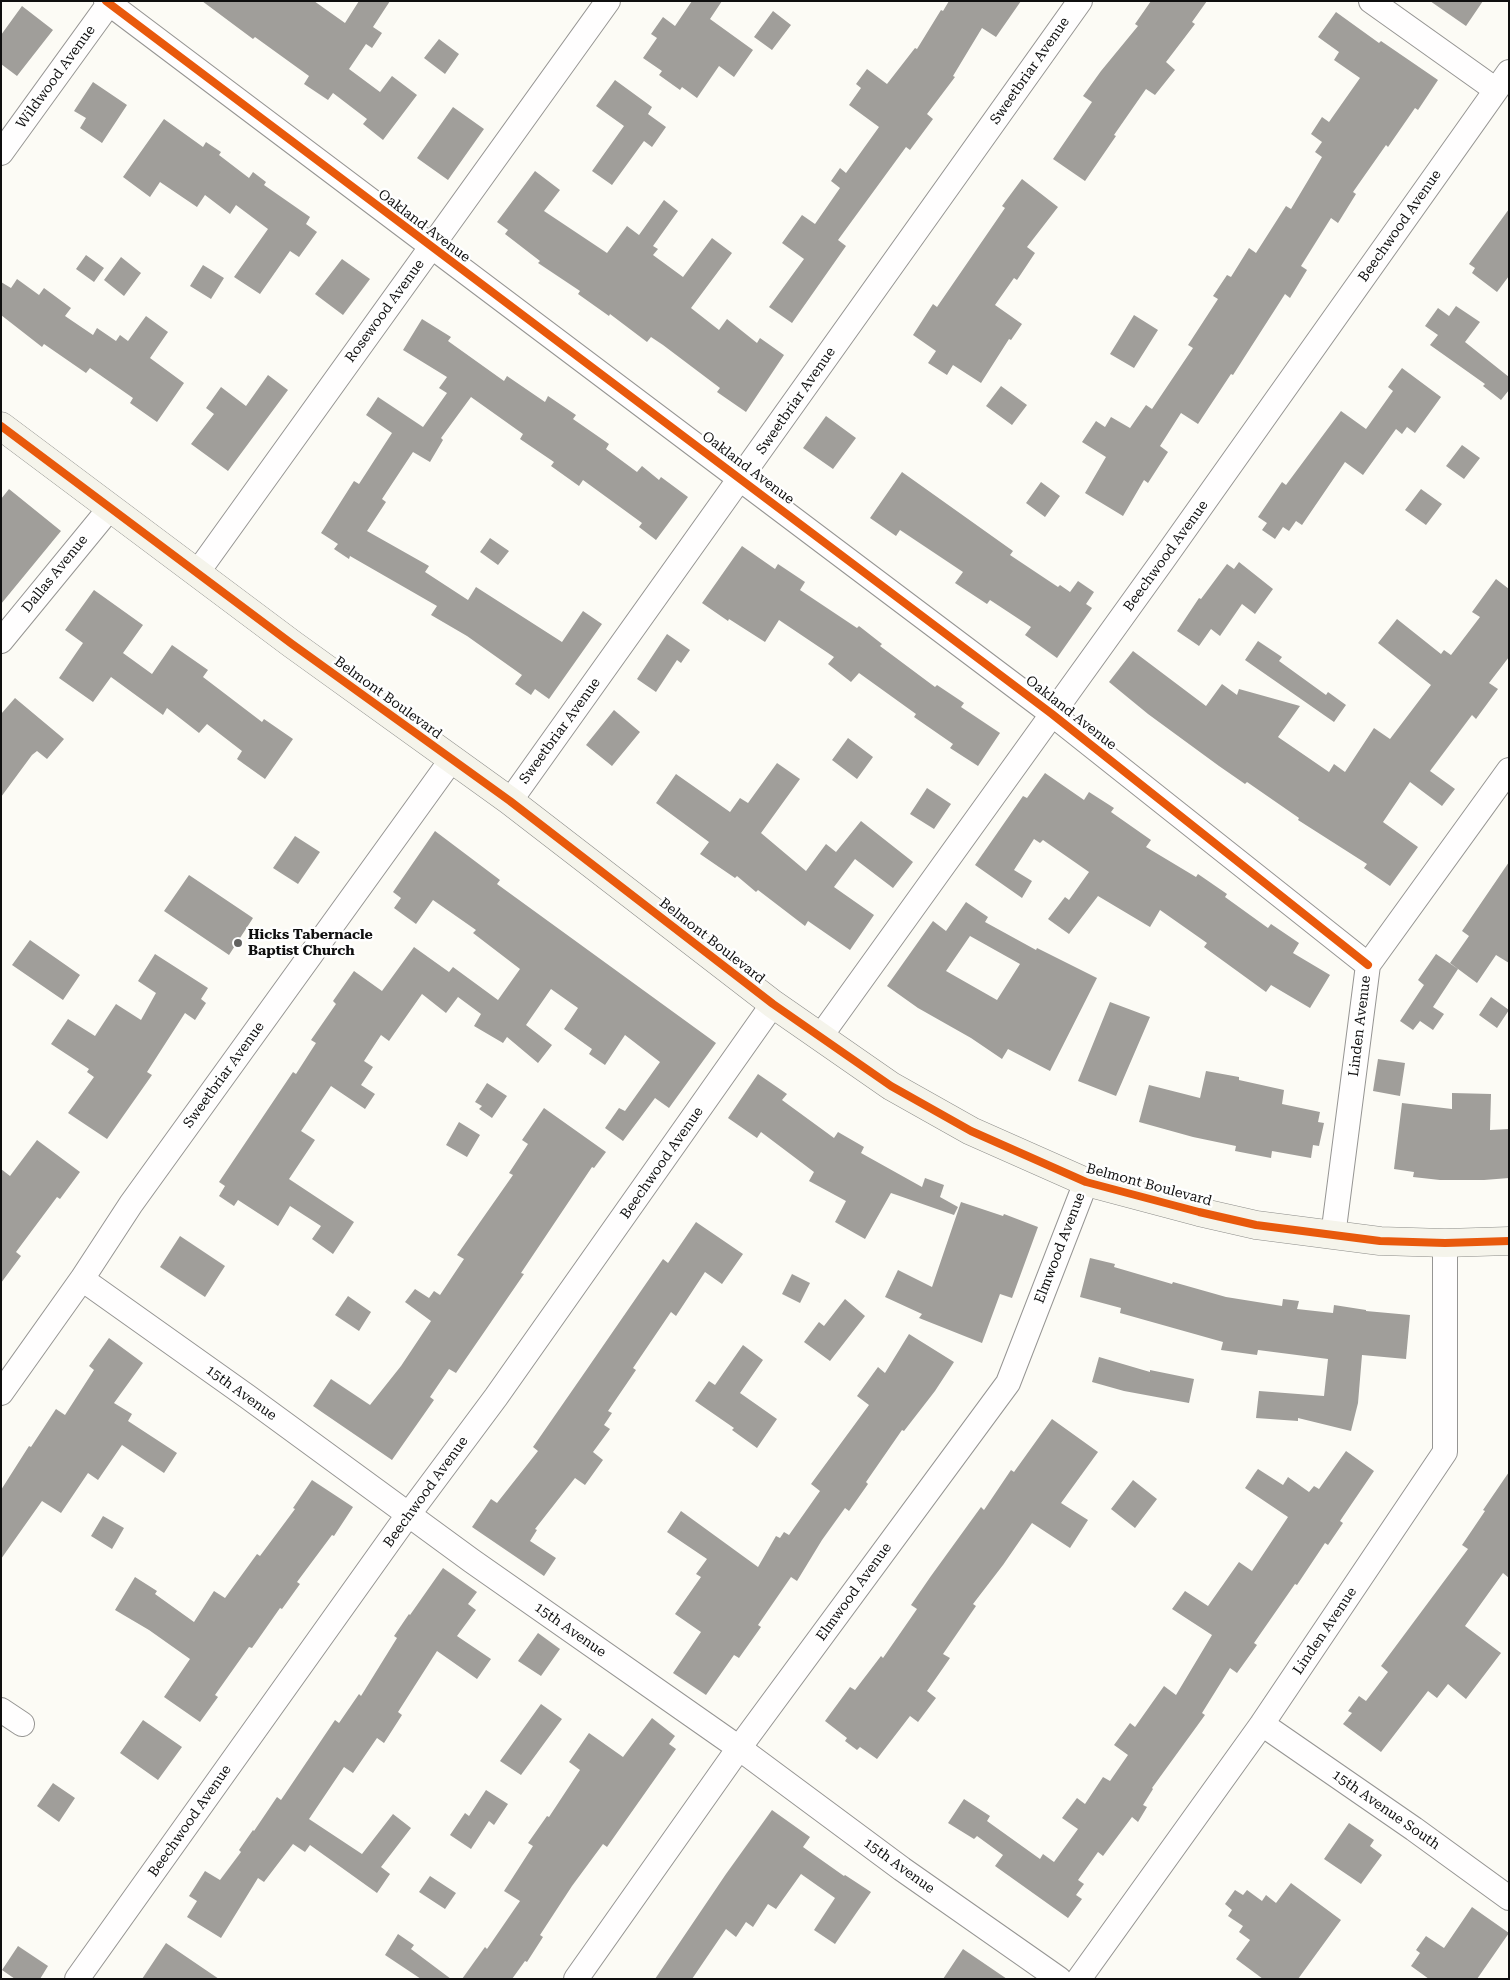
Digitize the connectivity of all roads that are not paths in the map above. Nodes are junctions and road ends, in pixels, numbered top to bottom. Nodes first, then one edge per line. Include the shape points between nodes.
1 (608, 1) edge
2 (1080, 1) edge
3 (1371, 1) edge
4 (109, 2) edge
5 (1502, 81) edge
6 (1, 153) edge
7 (431, 247) junction
8 (1, 426) edge
9 (741, 478) junction
10 (110, 508) junction
11 (198, 573) junction
12 (1, 641) edge
13 (1052, 714) junction
14 (452, 759) junction
15 (1509, 770) edge
16 (510, 801) junction
17 (1368, 965) junction
18 (773, 1004) junction
19 (820, 1037) junction
20 (1086, 1182) junction
21 (1333, 1236) junction
22 (1509, 1241) edge
23 (1445, 1243) junction
24 (82, 1279) junction
25 (1, 1393) edge
26 (408, 1514) junction
27 (1, 1710) edge
28 (22, 1724) dead end
29 (1262, 1724) junction
30 (739, 1748) junction
31 (1509, 1898) edge
32 (77, 1979) edge
33 (576, 1979) edge
34 (1059, 1979) edge
35 (1079, 1979) edge

1 - 7 street, Rosewood Avenue
2 - 9 street, Sweetbriar Avenue
3 - 5 street
4 - 6 street, Wildwood Avenue
4 - 7 street, Oakland Avenue
5 - 13 street, Beechwood Avenue
7 - 9 street, Oakland Avenue
7 - 11 street, Rosewood Avenue
8 - 10 street, Belmont Boulevard
9 - 13 street, Oakland Avenue
9 - 16 street, Sweetbriar Avenue
10 - 11 street, Belmont Boulevard
10 - 12 street, Dallas Avenue
11 - 14 street, Belmont Boulevard
13 - 17 street, Oakland Avenue
13 - 19 street, Beechwood Avenue
14 - 16 street, Belmont Boulevard
14 - 24 street, Sweetbriar Avenue via 131,1204
15 - 17 street, Linden Avenue
16 - 18 street, Belmont Boulevard
17 - 21 street, Linden Avenue
18 - 19 street, Belmont Boulevard
18 - 26 street, Beechwood Avenue via 496,1397
19 - 20 street, Belmont Boulevard via 891,1086 971,1131
20 - 21 street, Belmont Boulevard via 1256,1225
20 - 30 street, Elmwood Avenue via 1008,1383
21 - 23 street, Belmont Boulevard
22 - 23 street, Belmont Boulevard
23 - 29 street, Linden Avenue via 1446,1452
24 - 25 street, Sweetbriar Avenue
24 - 26 street, 15th Avenue
26 - 30 street, 15th Avenue
26 - 32 street, Beechwood Avenue
27 - 28 street
29 - 31 street, 15th Avenue South
29 - 35 street, Linden Avenue
30 - 33 street, Elmwood Avenue
30 - 34 street, 15th Avenue via 902,1869

